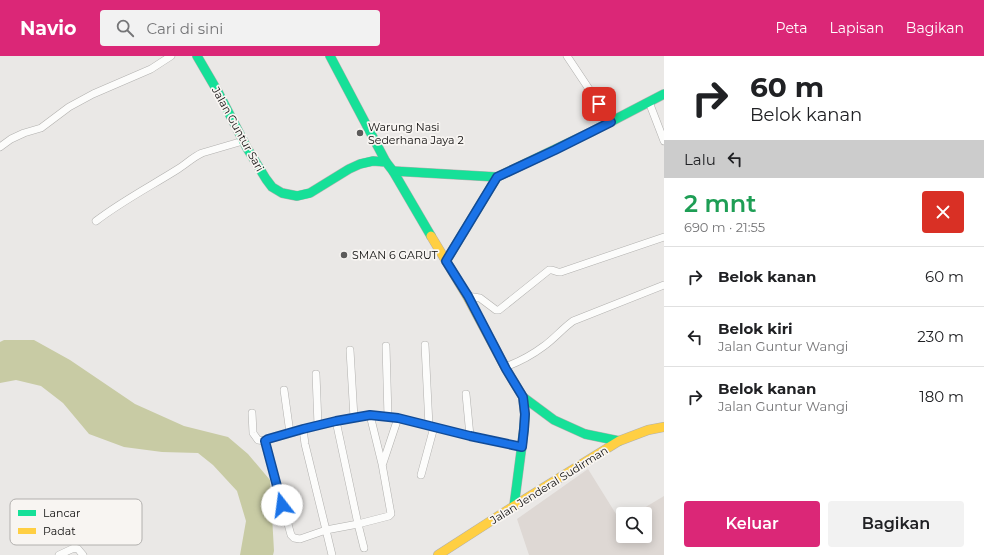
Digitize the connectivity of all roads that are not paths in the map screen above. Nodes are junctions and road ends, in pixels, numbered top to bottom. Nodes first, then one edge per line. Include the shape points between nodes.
1 (171, 56) edge
2 (197, 56) edge
3 (330, 56) edge
4 (567, 56) edge
5 (664, 94) edge
6 (649, 102) junction
7 (611, 122) junction
8 (243, 141) junction
9 (664, 142) edge
10 (0, 147) edge
11 (386, 162) junction
12 (393, 171) junction
13 (497, 177) junction
14 (96, 221) dead end
15 (664, 237) edge
16 (446, 261) junction
17 (664, 285) edge
18 (468, 296) junction
19 (425, 345) dead end
20 (386, 346) dead end
21 (350, 350) dead end
22 (505, 367) junction
23 (316, 374) dead end
24 (284, 390) dead end
25 (466, 394) dead end
26 (523, 397) junction
27 (252, 413) dead end
28 (370, 415) junction
29 (388, 417) junction
30 (354, 418) junction
31 (398, 418) junction
32 (336, 421) junction
33 (318, 425) junction
34 (432, 426) junction
35 (664, 427) edge
36 (303, 429) junction
37 (290, 432) junction
38 (470, 436) junction
39 (265, 441) junction
40 (619, 441) junction
41 (522, 447) junction
42 (382, 464) junction
43 (421, 475) dead end
44 (514, 506) junction
45 (358, 524) junction
46 (326, 530) junction
47 (364, 548) dead end
48 (59, 555) edge
49 (83, 555) edge
50 (332, 555) edge
51 (438, 555) edge

1 - 10 street via 150,69 93,94 69,107 41,128 11,139
2 - 8 street, Jalan Guntur Sari
3 - 11 street
4 - 7 street
5 - 6 street
6 - 7 street
6 - 9 street
7 - 13 street
8 - 11 street, Jalan Guntur Sari via 272,187 282,193 297,196 310,193 360,164
8 - 14 street via 202,153
11 - 12 street
12 - 13 street
12 - 16 street
13 - 16 street
15 - 18 street via 558,273 549,270 499,310 480,298
16 - 18 street
17 - 22 street via 573,321 545,346 524,360
18 - 22 street
19 - 34 street
20 - 29 street
21 - 30 street
22 - 26 street
23 - 33 street
24 - 37 street
25 - 38 street
26 - 40 street via 554,420 585,434
26 - 41 street via 525,414
27 - 39 street via 254,435 258,440
28 - 29 street
28 - 30 street
28 - 42 street
29 - 31 street
30 - 32 street
31 - 34 street
31 - 42 street
32 - 33 street
32 - 45 street
33 - 36 street
34 - 38 street
34 - 43 street
35 - 40 street, Jalan Jenderal Sudirman
36 - 37 street
36 - 46 street
37 - 39 street
38 - 41 street
39 - 46 street via 291,535 300,539
40 - 44 street, Jalan Jenderal Sudirman
41 - 44 street
42 - 45 street via 391,514
44 - 51 street, Jalan Jenderal Sudirman
45 - 46 street
45 - 47 street
46 - 50 street
48 - 49 street via 74,548

